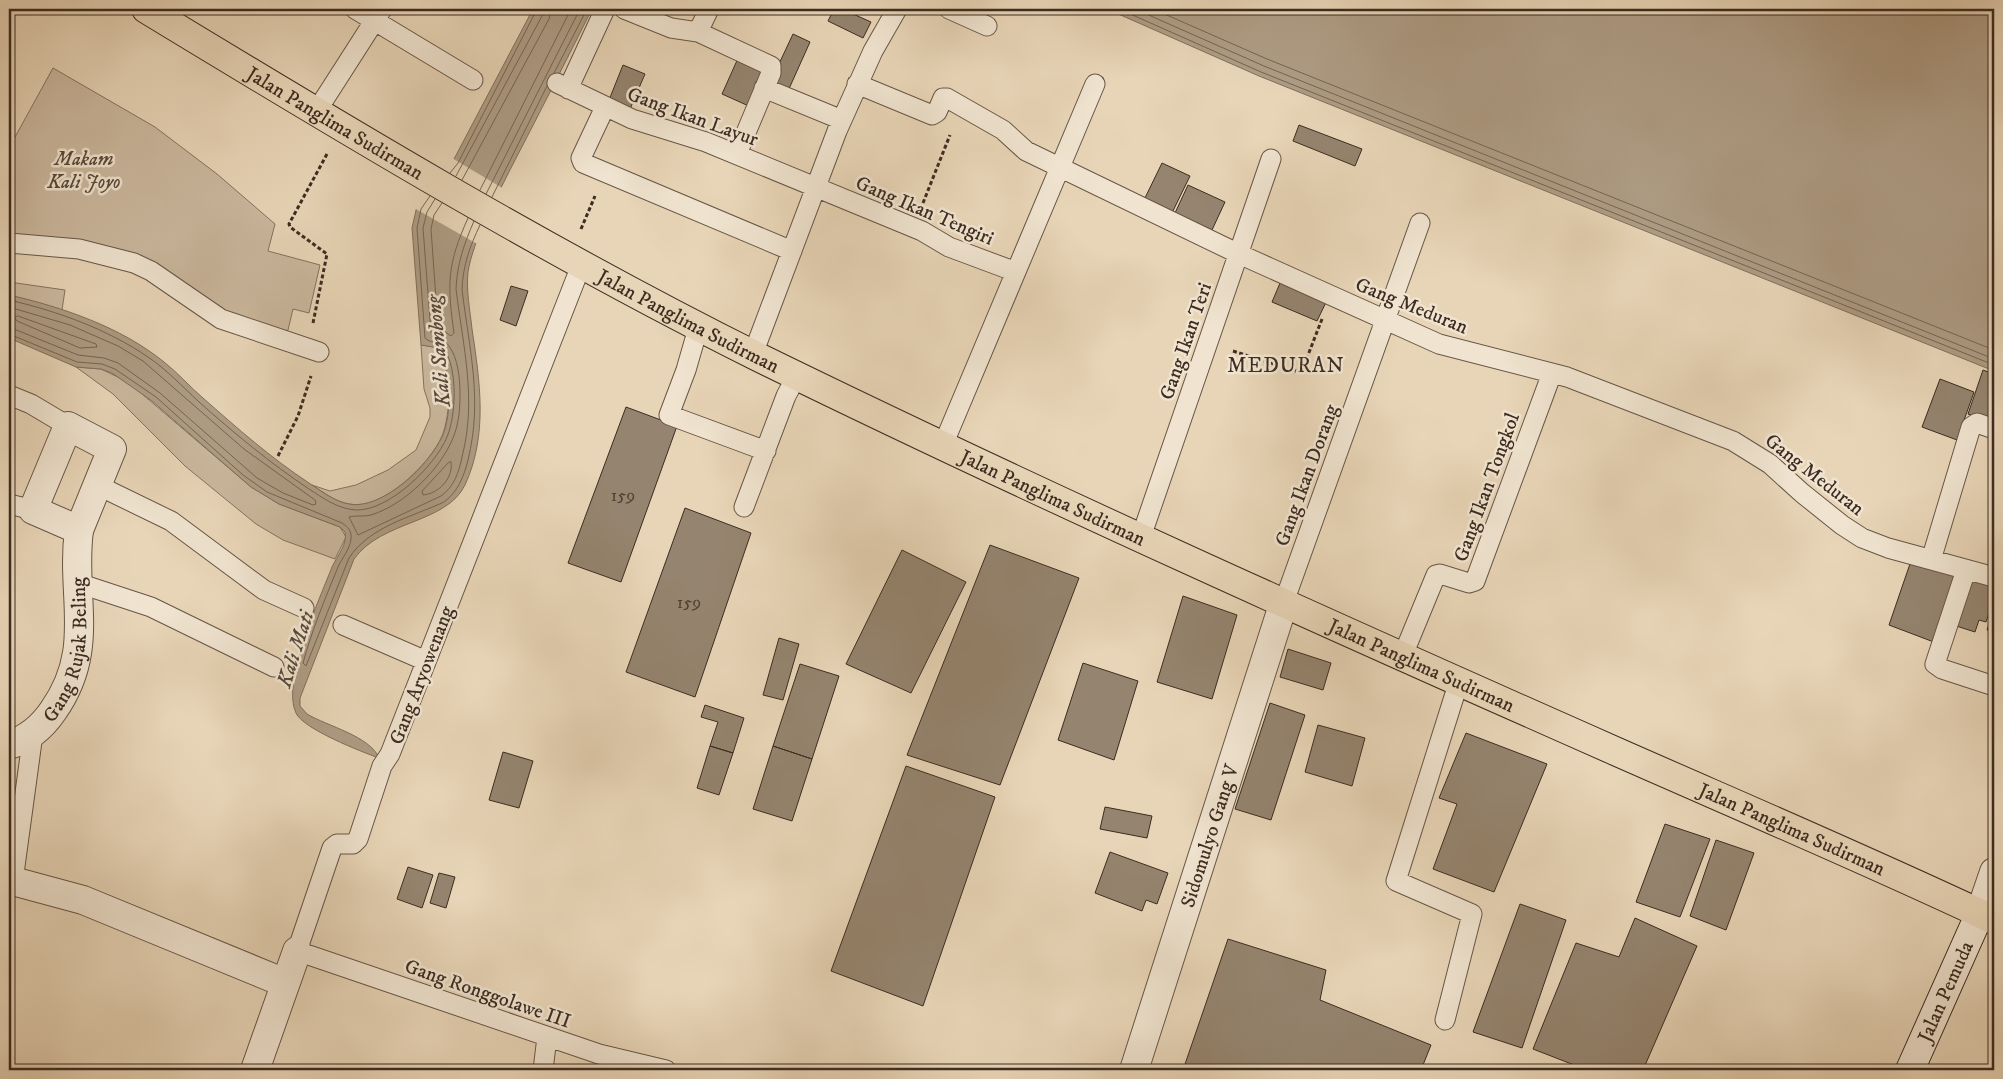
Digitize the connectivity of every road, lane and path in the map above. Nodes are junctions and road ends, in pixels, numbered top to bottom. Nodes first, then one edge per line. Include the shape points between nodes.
1 (146, 9) edge
2 (355, 9) edge
3 (605, 9) edge
4 (624, 9) edge
5 (709, 9) edge
6 (897, 9) edge
7 (949, 9) edge
8 (379, 15) edge
9 (988, 26) dead end
10 (698, 32) junction
11 (473, 80) dead end
12 (857, 84) junction
13 (1095, 84) dead end
14 (764, 88) junction
15 (962, 106) junction
16 (605, 107) junction
17 (316, 112) junction
18 (842, 120) junction
19 (342, 127) junction
20 (737, 154) junction
21 (1271, 160) dead end
22 (1060, 168) junction
23 (605, 172) junction
24 (816, 188) junction
25 (1420, 223) dead end
26 (912, 228) junction
27 (9, 243) edge
28 (792, 250) junction
29 (1239, 254) junction
30 (576, 260) junction
31 (1016, 272) junction
32 (1331, 296) junction
33 (1385, 320) junction
34 (699, 325) junction
35 (1208, 342) junction
36 (313, 350) junction
37 (753, 354) junction
38 (1552, 373) junction
39 (797, 375) junction
40 (9, 395) edge
41 (68, 426) junction
42 (1994, 428) edge
43 (943, 446) junction
44 (766, 451) junction
45 (278, 456) dead end
46 (97, 485) junction
47 (21, 507) edge
48 (744, 507) dead end
49 (79, 530) junction
50 (1141, 536) junction
51 (1931, 560) junction
52 (1966, 570) junction
53 (1994, 577) edge
54 (78, 583) junction
55 (1284, 602) junction
56 (304, 608) dead end
57 (343, 626) dead end
58 (1403, 655) junction
59 (426, 661) junction
60 (274, 667) dead end
61 (1459, 681) junction
62 (1994, 686) edge
63 (21, 739) edge
64 (1994, 872) edge
65 (11, 881) edge
66 (1987, 916) edge
67 (297, 951) junction
68 (286, 983) junction
69 (1445, 1020) dead end
70 (547, 1037) junction
71 (255, 1070) edge
72 (543, 1070) edge
73 (666, 1070) edge
74 (1134, 1070) edge
75 (1910, 1070) edge

1 - 17 highway, Jalan Panglima Sudirman
2 - 8 lane
3 - 16 lane, Gang Ikan Layur via 562,86
4 - 10 lane via 671,28
5 - 10 lane
6 - 12 lane
7 - 9 lane
8 - 11 lane
8 - 17 lane
10 - 14 lane via 771,66
12 - 15 lane, Gang Meduran via 932,115 944,98
12 - 18 lane
13 - 22 lane
14 - 18 lane
14 - 20 lane
15 - 22 lane, Gang Meduran via 1008,133 1026,152
15 - 26 path
16 - 20 lane, Gang Ikan Layur via 645,124
16 - 23 lane via 581,158 585,164
17 - 19 highway, Jalan Panglima Sudirman
18 - 24 lane
19 - 30 highway, Jalan Panglima Sudirman
19 - 36 path via 289,224 327,254
20 - 24 lane, Gang Ikan Layur
21 - 29 lane, Gang Ikan Teri
22 - 29 lane, Gang Meduran
22 - 31 lane
23 - 28 lane
23 - 30 path
24 - 26 lane, Gang Ikan Tengiri
24 - 28 lane
25 - 33 lane, Gang Ikan Dorang
26 - 31 lane, Gang Ikan Tengiri via 949,247
27 - 36 lane via 79,250 134,263 151,271 220,319
28 - 37 lane
29 - 32 lane, Gang Meduran
29 - 35 lane, Gang Ikan Teri
30 - 34 highway, Jalan Panglima Sudirman
30 - 59 lane, Gang Aryowenang
31 - 43 lane
32 - 33 lane, Gang Meduran
32 - 35 path via 1299,372
33 - 38 lane, Gang Meduran via 1450,348
33 - 55 lane, Gang Ikan Dorang
34 - 37 highway, Jalan Panglima Sudirman
34 - 44 lane via 669,415
35 - 50 lane, Gang Ikan Teri
36 - 45 path via 298,416
37 - 39 highway, Jalan Panglima Sudirman
38 - 51 lane, Gang Meduran via 1739,444 1775,467 1850,531 1880,545
38 - 58 lane, Gang Ikan Tongkol via 1474,581 1469,583 1436,575
39 - 43 highway, Jalan Panglima Sudirman
39 - 44 lane
40 - 41 lane
41 - 46 street, Gang Rujak Beling via 112,449
41 - 47 street
42 - 51 lane via 1977,423 1971,427
43 - 50 highway, Jalan Panglima Sudirman
44 - 48 lane
46 - 49 street, Gang Rujak Beling
46 - 56 lane via 171,520 264,590
47 - 49 street
49 - 54 street, Gang Rujak Beling
50 - 55 highway, Jalan Panglima Sudirman
51 - 52 lane, Gang Meduran
52 - 53 lane, Gang Meduran
52 - 62 lane via 1935,664
54 - 60 lane via 151,607
54 - 63 street, Gang Rujak Beling via 80,636 76,665 59,703 45,722
55 - 58 highway, Jalan Panglima Sudirman
55 - 74 street, Sidomulyo Gang V
57 - 59 lane
58 - 61 highway, Jalan Panglima Sudirman
59 - 67 lane, Gang Aryowenang via 390,754 382,766 358,839 332,848
61 - 66 highway, Jalan Panglima Sudirman
61 - 69 lane via 1396,881 1472,914
63 - 65 lane
64 - 66 street, Jalan Pemuda
65 - 68 street via 83,900
66 - 75 street, Jalan Pemuda
67 - 68 street, Gang Aryowenang
67 - 70 lane, Gang Ronggolawe III
68 - 71 street, Gang Aryowenang
70 - 72 lane
70 - 73 lane, Gang Ronggolawe III

